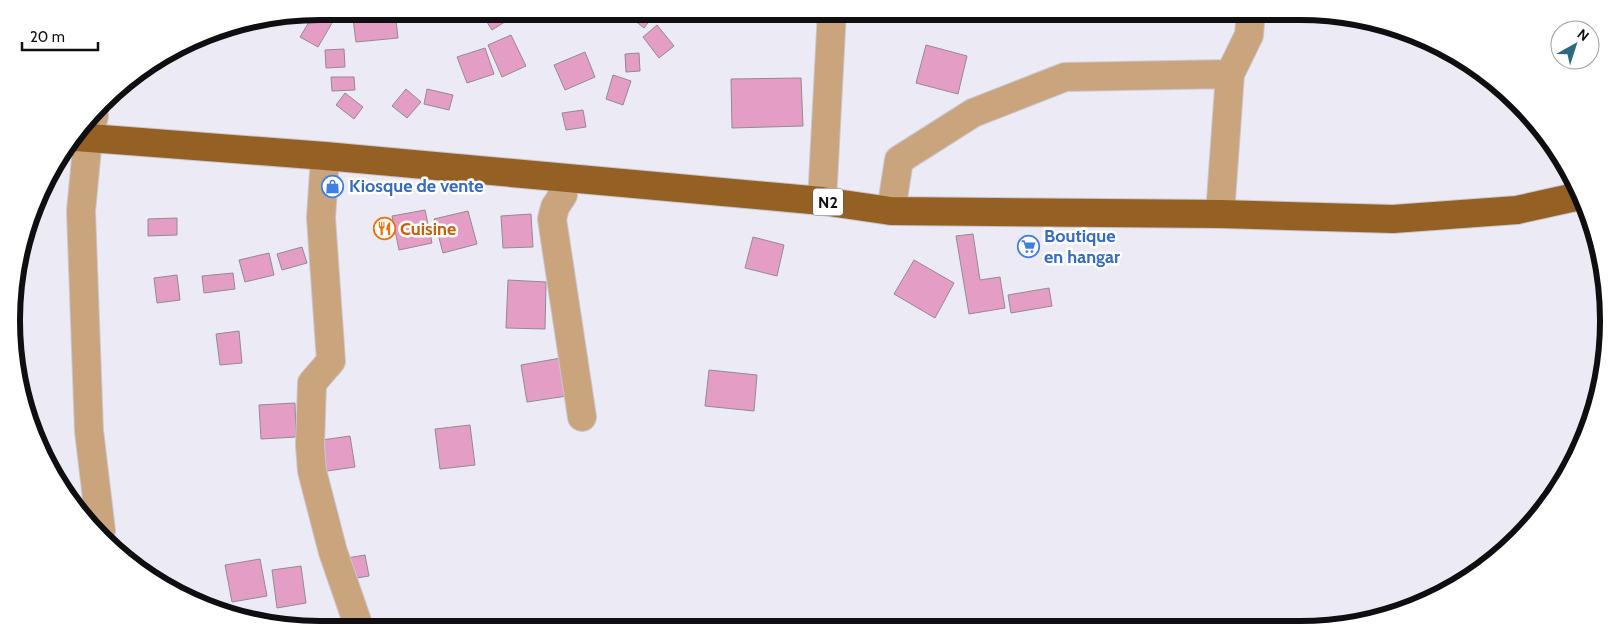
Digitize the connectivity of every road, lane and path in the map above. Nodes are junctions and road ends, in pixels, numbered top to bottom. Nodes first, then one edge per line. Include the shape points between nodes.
1 (832, 20) edge
2 (1250, 20) edge
3 (1230, 74) junction
4 (88, 130) edge
5 (86, 133) edge
6 (325, 156) junction
7 (560, 178) junction
8 (1573, 198) edge
9 (822, 201) junction
10 (891, 211) junction
11 (1220, 214) junction
12 (582, 417) dead end
13 (100, 525) edge
14 (357, 621) edge

1 - 9 street
2 - 3 street via 1249,35
3 - 10 street via 1065,77 973,113 899,160
3 - 11 street
4 - 6 highway, N2
5 - 13 street via 81,211 89,431
6 - 7 highway, N2
6 - 14 street via 321,218 331,362 312,383 310,446 316,490
7 - 9 highway, N2
7 - 12 street via 563,195 552,219
8 - 11 highway, N2 via 1517,210 1393,219
9 - 10 highway, N2
10 - 11 highway, N2

